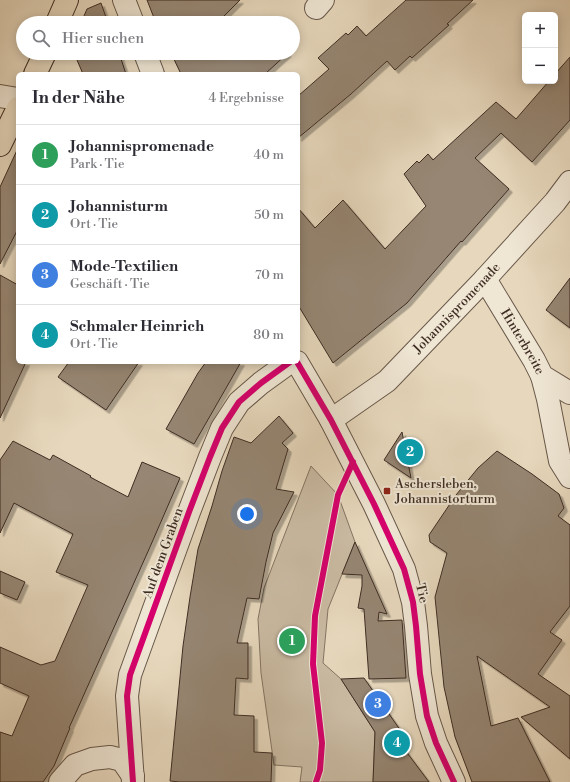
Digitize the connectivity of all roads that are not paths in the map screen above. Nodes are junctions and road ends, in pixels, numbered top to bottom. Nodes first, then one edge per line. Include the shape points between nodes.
1 (67, 0) edge
2 (124, 0) edge
3 (60, 16) edge
4 (130, 16) edge
5 (42, 60) edge
6 (148, 60) edge
7 (36, 72) edge
8 (152, 72) edge
9 (0, 96) edge
10 (16, 99) edge
11 (16, 112) edge
12 (2, 138) edge
13 (570, 182) edge
14 (485, 279) junction
15 (287, 364) edge
16 (298, 364) edge
17 (542, 376) junction
18 (570, 393) edge
19 (331, 420) junction
20 (570, 477) edge
21 (133, 779) edge
22 (60, 782) edge
23 (454, 782) edge

1 - 3 main road
2 - 4 street
5 - 7 main road
6 - 8 street
9 - 10 street
11 - 12 main road
13 - 14 street, Johannispromenade
14 - 17 street, Hinterbreite
14 - 19 street, Johannispromenade via 387,381
15 - 21 street, Auf dem Graben via 239,402 222,428 210,457 130,675 127,696
16 - 19 street, Tie
17 - 18 street, Hinterbreite
17 - 20 street via 560,461
19 - 23 street, Tie via 404,569 413,602 427,716
21 - 22 street via 122,760 110,757 92,759 75,765

